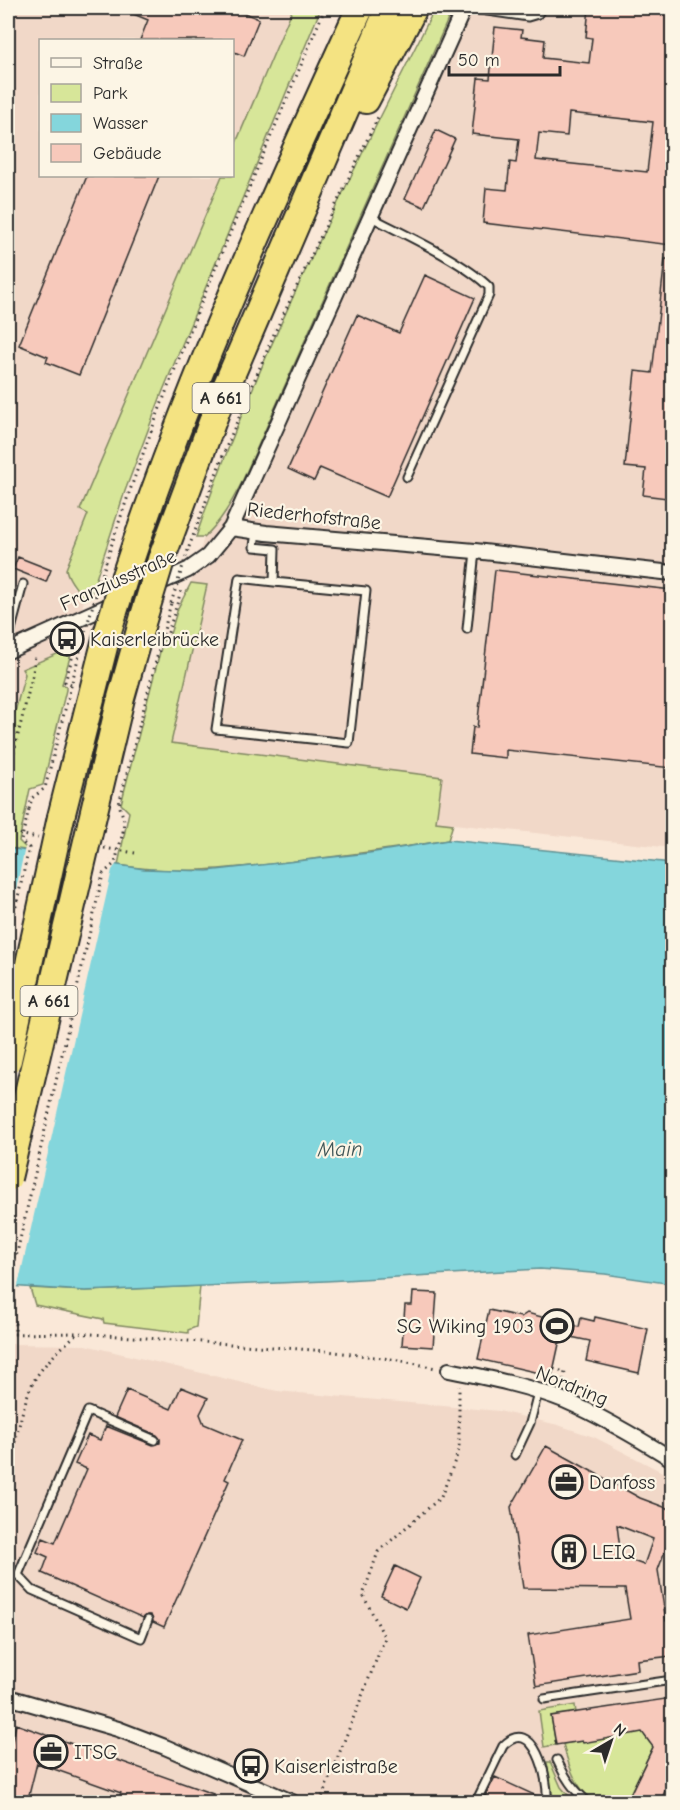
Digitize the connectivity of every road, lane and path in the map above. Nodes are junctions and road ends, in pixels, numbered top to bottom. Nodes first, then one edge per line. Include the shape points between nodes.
1 (325, 8) edge
2 (341, 8) edge
3 (360, 8) edge
4 (389, 8) edge
5 (414, 8) edge
6 (465, 8) edge
7 (542, 8) edge
8 (313, 111) junction
9 (381, 112) dead end
10 (371, 217) junction
11 (289, 240) junction
12 (407, 477) dead end
13 (231, 528) junction
14 (256, 531) junction
15 (476, 551) junction
16 (672, 573) edge
17 (274, 582) junction
18 (23, 584) dead end
19 (175, 607) dead end
20 (467, 629) dead end
21 (36, 638) junction
22 (161, 638) junction
23 (76, 645) dead end
24 (8, 650) edge
25 (71, 684) junction
26 (8, 776) edge
27 (8, 942) edge
28 (8, 1060) edge
29 (8, 1178) edge
30 (8, 1323) edge
31 (77, 1333) junction
32 (8, 1334) edge
33 (15, 1334) junction
34 (554, 1369) dead end
35 (454, 1371) junction
36 (538, 1392) junction
37 (559, 1399) junction
38 (155, 1440) dead end
39 (515, 1455) dead end
40 (672, 1459) edge
41 (8, 1484) edge
42 (8, 1575) edge
43 (18, 1575) junction
44 (148, 1620) dead end
45 (672, 1680) edge
46 (8, 1697) edge
47 (544, 1699) dead end
48 (557, 1760) dead end
49 (547, 1801) dead end
50 (291, 1803) edge
51 (320, 1803) edge
52 (476, 1803) edge
53 (588, 1803) edge

1 - 25 path, bridge via 164,399 97,591
2 - 8 highway
3 - 8 highway, A 661
4 - 11 highway, A 661
5 - 11 highway
6 - 7 lane via 528,17
6 - 10 street, Riederhofstraße
8 - 28 highway, A 661, bridge via 186,404 125,576 61,817
9 - 22 path, bridge via 274,334 225,450
10 - 12 lane via 452,261 489,287 489,296
10 - 13 street, Riederhofstraße
11 - 29 highway, A 661, bridge via 219,401 144,616 121,698
13 - 14 street, Riederhofstraße
13 - 21 street, Franziusstraße via 208,556 188,570
14 - 15 street, Riederhofstraße
14 - 17 lane via 254,547 275,549
15 - 16 street, Riederhofstraße
15 - 20 lane
17 - 17 lane via 366,591 349,743 216,729 239,578
18 - 24 lane
19 - 22 path via 166,639
21 - 24 street, Franziusstraße
21 - 26 path via 33,673
22 - 30 path, bridge via 118,804 124,820 123,832 115,863 103,873 9,1288 15,1297
23 - 25 path via 65,682
25 - 27 path, bridge via 45,788 32,798 21,841 29,848
30 - 33 path via 15,1324
31 - 33 path
31 - 35 path via 327,1351
31 - 41 path via 33,1382
32 - 33 path
34 - 37 path via 565,1372
35 - 36 street, Nordring
35 - 51 path via 459,1450 441,1497 378,1552 363,1595 386,1638
36 - 37 street, Nordring
36 - 39 lane via 530,1423
37 - 40 street, Nordring via 621,1428
38 - 43 lane via 88,1411
42 - 43 lane
43 - 44 lane via 32,1590 141,1638
45 - 47 lane
46 - 50 street via 118,1729
48 - 53 lane via 565,1778
49 - 52 lane via 539,1756 534,1746 520,1738 503,1746

